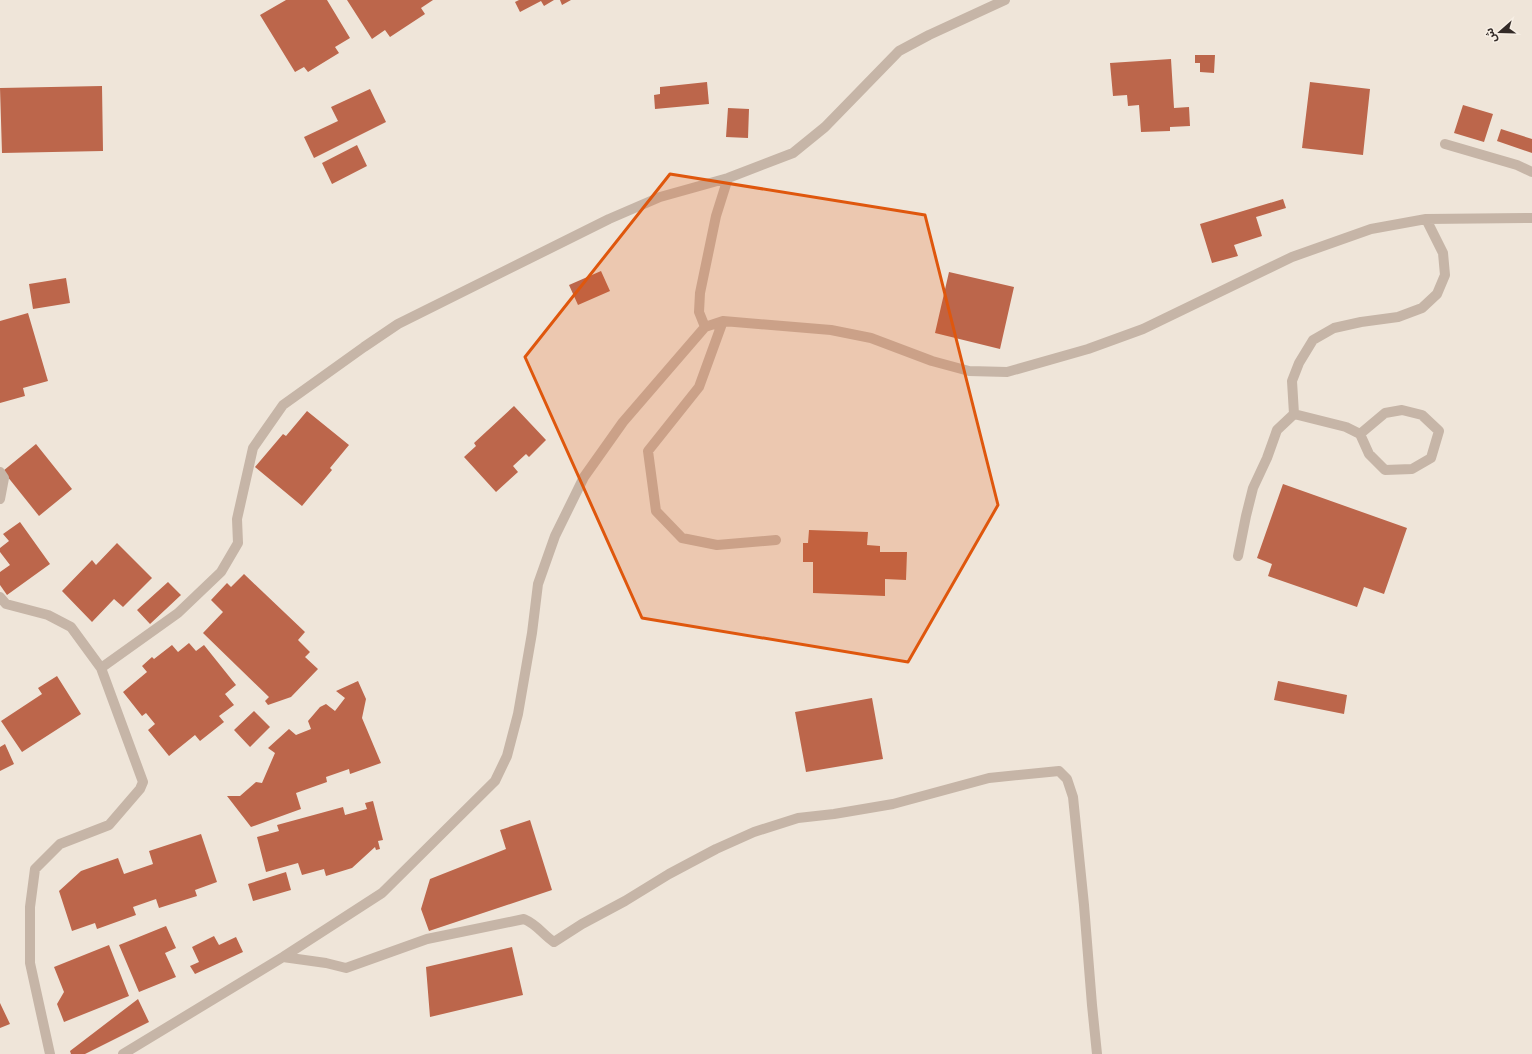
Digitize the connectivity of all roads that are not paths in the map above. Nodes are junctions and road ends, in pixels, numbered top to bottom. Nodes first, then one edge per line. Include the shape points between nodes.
1 (1005, 0) edge
2 (1445, 144) dead end
3 (1532, 172) edge
4 (728, 178) junction
5 (1532, 218) edge
6 (1426, 219) junction
7 (723, 321) junction
8 (705, 326) junction
9 (1294, 414) junction
10 (1360, 434) junction
11 (0, 472) edge
12 (0, 499) edge
13 (776, 540) dead end
14 (1238, 556) dead end
15 (0, 597) edge
16 (101, 668) junction
17 (283, 957) junction
18 (50, 1054) edge
19 (123, 1054) edge
20 (1097, 1054) edge

1 - 4 street via 899,51 826,127 793,153
2 - 3 street via 1517,165
4 - 8 street via 716,216 700,293 699,312
4 - 16 street via 660,197 608,219 398,324 283,405 253,448 237,519 238,543 221,572 178,613
5 - 6 street
6 - 7 street via 1371,229 1292,257 1143,329 1088,349 1007,372 970,371 872,338 831,330
6 - 9 street via 1443,253 1445,275 1437,294 1422,308 1398,317 1334,328 1313,340 1292,380
7 - 8 street
7 - 13 street via 699,387 648,451 656,511 682,538 717,545
8 - 17 street via 623,422 584,477 555,536 538,584 518,714 507,756 495,781 382,893
9 - 10 street via 1346,427
9 - 14 street via 1277,430 1253,488
10 - 10 street via 1369,454 1385,470 1412,469 1431,458 1439,431 1422,415 1402,410 1385,414
11 - 12 street via 4,478
15 - 16 street via 6,604 48,615 71,627
16 - 18 street via 143,782 109,825 60,844 35,869 30,907 30,963
17 - 19 street
17 - 20 street via 346,968 427,940 524,919 535,924 554,942 670,874 754,832 798,818 893,804 989,778 1059,771 1067,779 1073,797

